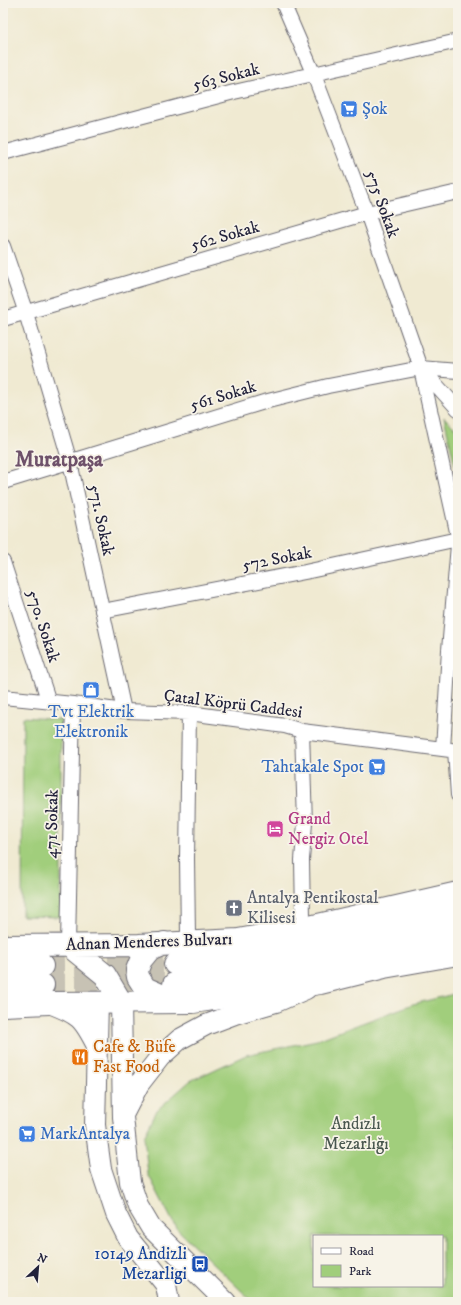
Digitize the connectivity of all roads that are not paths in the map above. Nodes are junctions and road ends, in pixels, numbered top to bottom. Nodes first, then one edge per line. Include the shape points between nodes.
1 (283, 3) edge
2 (458, 41) edge
3 (314, 75) junction
4 (3, 153) edge
5 (458, 192) edge
6 (367, 214) junction
7 (3, 246) edge
8 (26, 313) junction
9 (3, 319) edge
10 (421, 368) junction
11 (458, 371) edge
12 (458, 409) edge
13 (70, 462) junction
14 (3, 482) edge
15 (458, 537) edge
16 (458, 545) edge
17 (3, 562) edge
18 (102, 611) junction
19 (3, 697) edge
20 (49, 702) junction
21 (73, 704) junction
22 (124, 711) junction
23 (189, 713) junction
24 (302, 731) junction
25 (452, 750) edge
26 (458, 795) edge
27 (458, 893) edge
28 (458, 913) edge
29 (305, 928) junction
30 (458, 932) edge
31 (188, 936) dead end
32 (164, 944) junction
33 (68, 945) junction
34 (139, 945) junction
35 (3, 946) edge
36 (458, 954) edge
37 (3, 966) edge
38 (105, 975) junction
39 (175, 983) junction
40 (320, 983) junction
41 (45, 984) junction
42 (3, 985) edge
43 (98, 1002) junction
44 (121, 1002) junction
45 (3, 1005) edge
46 (97, 1046) junction
47 (123, 1117) junction
48 (167, 1293) edge
49 (226, 1302) edge

1 - 3 street, 575 Sokak
2 - 3 street, 563 Sokak
3 - 4 street, 563 Sokak via 234,92
3 - 6 street, 575 Sokak
5 - 6 street, 562 Sokak
6 - 8 street, 562 Sokak
6 - 10 street, 575 Sokak
7 - 8 street, 571. Sokak
8 - 9 street, 562 Sokak
8 - 13 street, 571. Sokak
10 - 11 street, 561 Sokak
10 - 12 street, 575 Sokak
10 - 13 street, 561 Sokak via 328,386 264,402
10 - 15 street
13 - 14 street, 561 Sokak
13 - 18 street, 571. Sokak
15 - 18 street, 572 Sokak via 305,572
16 - 25 street via 449,650
17 - 20 street, 570. Sokak
18 - 22 street, 571. Sokak
19 - 20 street, Çatal Köprü Caddesi
20 - 21 street, Çatal Köprü Caddesi
21 - 22 street, Çatal Köprü Caddesi
21 - 33 street, 471 Sokak
22 - 23 street, Çatal Köprü Caddesi
23 - 24 street, Çatal Köprü Caddesi via 285,726
23 - 31 street via 186,859
24 - 25 street, Çatal Köprü Caddesi
24 - 29 street
25 - 26 street
27 - 29 main road, Adnan Menderes Bulvarı
28 - 39 main road, Adnan Menderes Bulvarı via 272,956
29 - 32 main road, Adnan Menderes Bulvarı via 238,940
30 - 39 main road via 260,974
32 - 34 main road, Adnan Menderes Bulvarı
32 - 39 main road via 150,949 144,955 137,970 138,977 145,988
33 - 34 main road, Adnan Menderes Bulvarı
33 - 35 main road, Adnan Menderes Bulvarı
33 - 38 main road
34 - 38 main road via 117,958
36 - 40 main road, Adnan Menderes Bulvarı via 384,967
37 - 41 main road, Adnan Menderes Bulvarı
38 - 43 main road
38 - 44 main road
39 - 40 main road, Adnan Menderes Bulvarı via 193,1002
39 - 44 main road, Adnan Menderes Bulvarı
40 - 47 main road via 276,1002 206,1025 180,1039 160,1057 139,1084
41 - 42 main road, Adnan Menderes Bulvarı
41 - 43 main road, Adnan Menderes Bulvarı
41 - 45 main road, Adnan Menderes Bulvarı
41 - 46 main road via 80,1019
43 - 44 main road, Adnan Menderes Bulvarı
43 - 46 main road
44 - 47 main road
46 - 48 main road via 95,1125 101,1170 116,1214 128,1238
47 - 49 main road via 130,1182 138,1206 151,1228

